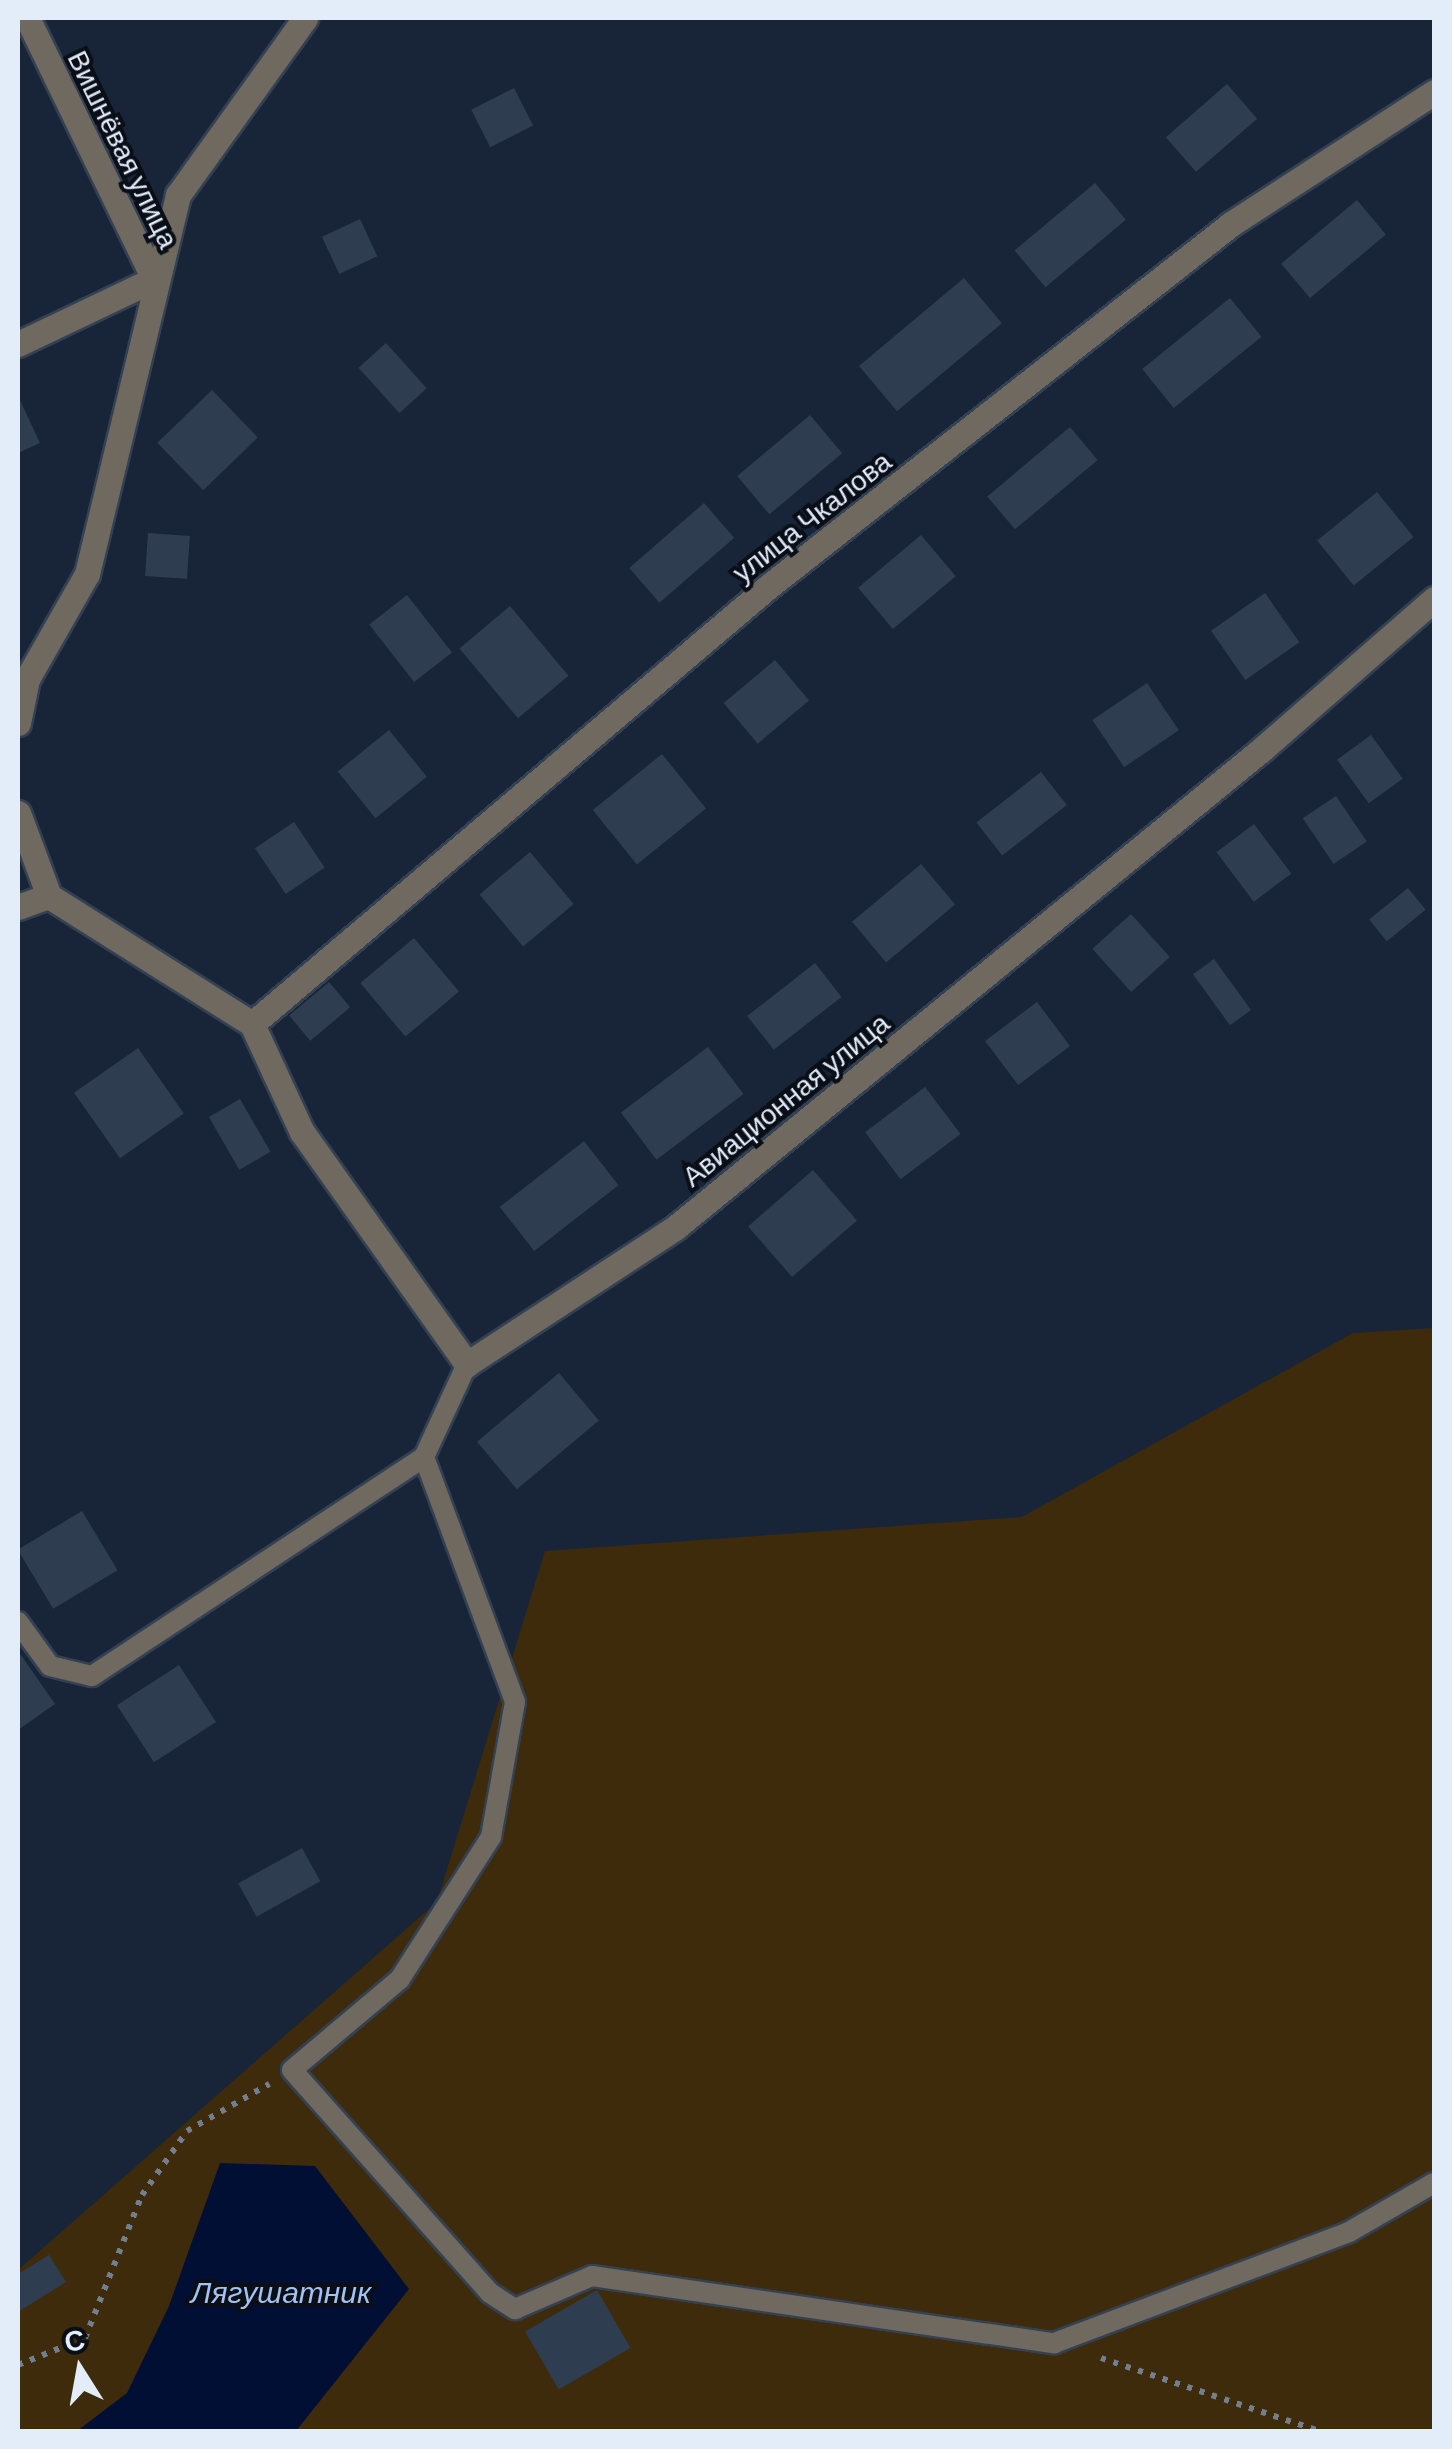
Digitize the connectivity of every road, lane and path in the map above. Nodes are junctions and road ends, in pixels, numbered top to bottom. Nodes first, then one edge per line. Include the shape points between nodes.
1 (27, 18) edge
2 (305, 18) edge
3 (1434, 92) edge
4 (154, 279) junction
5 (18, 344) edge
6 (1434, 600) edge
7 (18, 722) edge
8 (18, 813) edge
9 (49, 896) junction
10 (18, 907) edge
11 (252, 1024) junction
12 (467, 1364) junction
13 (424, 1457) junction
14 (18, 1622) edge
15 (292, 2070) junction
16 (1434, 2183) edge
17 (1054, 2343) junction
18 (18, 2365) edge
19 (1322, 2432) edge

1 - 4 street, Вишнёвая улица
2 - 4 street via 178,195
3 - 11 street, улица Чкалова via 1231,224 785,574
4 - 5 street, Вишнёвая улица
4 - 7 street via 87,574 28,679
6 - 12 street, Авиационная улица via 1262,750 676,1227
8 - 9 street
9 - 10 street
9 - 11 street
11 - 12 street via 302,1132
12 - 13 lane
13 - 14 lane via 92,1676 50,1666
13 - 15 lane via 515,1702 491,1838 400,1979
15 - 17 lane via 490,2293 515,2309 592,2276
15 - 18 path via 188,2131 142,2194 85,2338
16 - 17 lane via 1350,2232
17 - 19 path

